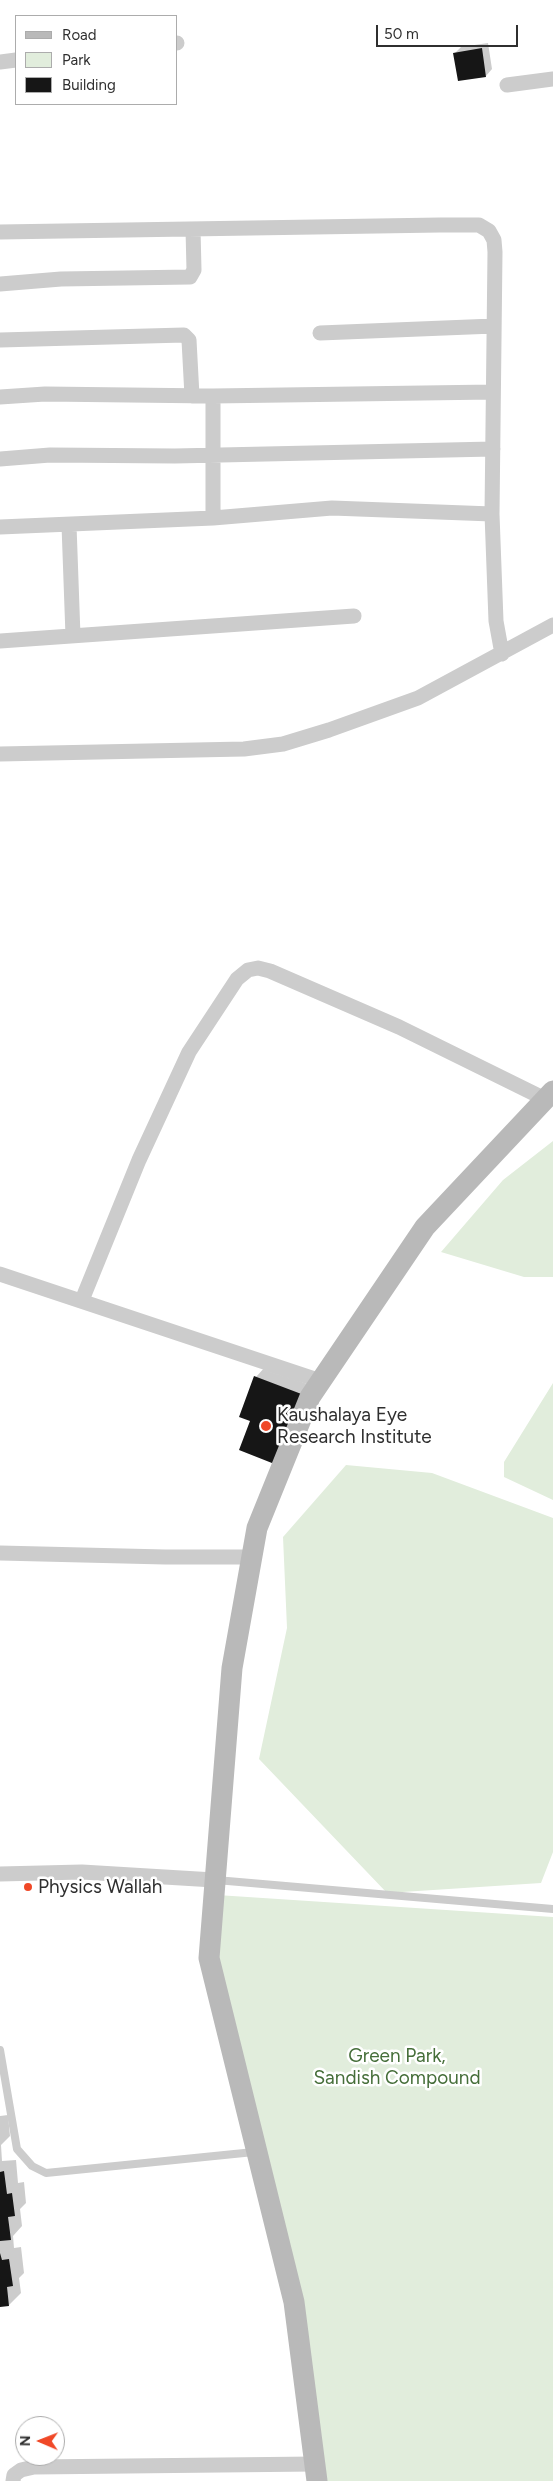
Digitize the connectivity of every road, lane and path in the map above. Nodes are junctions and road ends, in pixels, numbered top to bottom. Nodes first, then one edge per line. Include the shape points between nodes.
1 (15, 60) edge
2 (0, 62) edge
3 (553, 79) edge
4 (508, 85) dead end
5 (193, 229) junction
6 (0, 232) edge
7 (0, 284) edge
8 (494, 326) junction
9 (320, 333) dead end
10 (0, 340) edge
11 (493, 392) junction
12 (192, 396) junction
13 (213, 396) junction
14 (0, 397) edge
15 (493, 448) junction
16 (213, 455) junction
17 (0, 459) edge
18 (492, 514) junction
19 (213, 518) junction
20 (69, 525) junction
21 (0, 527) edge
22 (354, 616) dead end
23 (553, 625) edge
24 (73, 636) junction
25 (0, 640) edge
26 (502, 654) junction
27 (0, 754) edge
28 (549, 1095) edge
29 (0, 1274) edge
30 (82, 1300) junction
31 (321, 1381) junction
32 (0, 1553) edge
33 (252, 1557) junction
34 (0, 1874) edge
35 (214, 1880) junction
36 (553, 1909) edge
37 (0, 2050) edge
38 (257, 2152) junction
39 (316, 2472) edge
40 (13, 2481) edge

1 - 2 street
3 - 4 street
5 - 6 street
5 - 7 street via 194,270 190,277 61,279
5 - 8 street via 478,225 489,231 494,240
8 - 9 street
8 - 11 street
10 - 12 street via 184,335 189,340
11 - 13 street
11 - 15 street
12 - 13 street
12 - 14 street via 45,394
13 - 16 street
15 - 16 street
15 - 18 street
16 - 17 street via 50,455
16 - 19 street
18 - 19 street via 332,508
18 - 26 street via 496,621
19 - 20 street
20 - 21 street
20 - 24 street
22 - 24 street
23 - 26 street
24 - 25 street
26 - 27 street via 418,698 284,744 244,749
28 - 30 street via 270,971 248,970 236,979 189,1052 139,1160
28 - 31 main road via 425,1228
29 - 30 street
30 - 31 street
31 - 33 main road via 310,1398 261,1519
32 - 33 street
33 - 35 main road via 232,1668
34 - 35 street via 82,1872
35 - 36 lane
35 - 38 main road via 209,1958
37 - 38 lane via 17,2150 32,2166 46,2173
38 - 39 main road via 294,2302
39 - 40 street via 34,2467 14,2474

